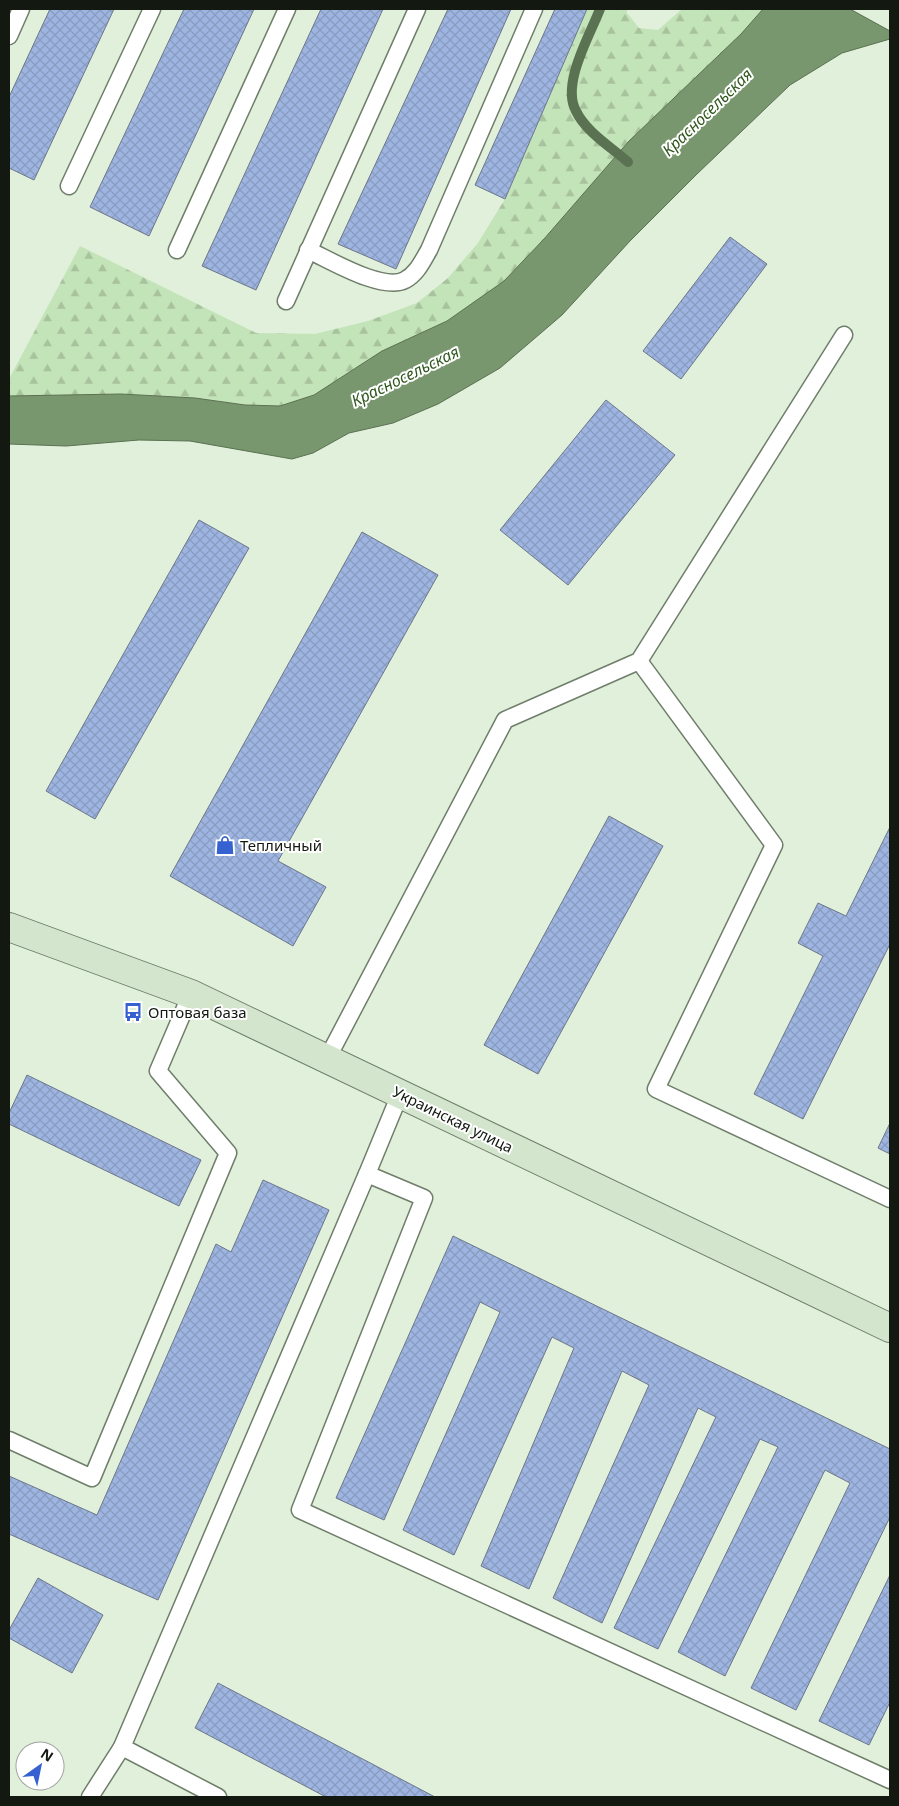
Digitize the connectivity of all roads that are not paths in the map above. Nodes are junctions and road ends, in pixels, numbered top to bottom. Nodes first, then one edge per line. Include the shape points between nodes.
1 (21, 9) edge
2 (152, 9) edge
3 (288, 9) edge
4 (417, 9) edge
5 (534, 9) edge
6 (9, 36) edge
7 (69, 186) dead end
8 (177, 250) dead end
9 (308, 250) junction
10 (286, 301) dead end
11 (844, 335) dead end
12 (640, 661) junction
13 (9, 927) edge
14 (191, 994) junction
15 (328, 1059) junction
16 (400, 1094) junction
17 (367, 1174) junction
18 (890, 1199) edge
19 (890, 1328) edge
20 (9, 1440) edge
21 (122, 1747) junction
22 (890, 1780) edge
23 (214, 1796) edge
24 (90, 1797) edge

1 - 6 lane
2 - 7 lane
3 - 8 lane
4 - 9 lane
5 - 9 lane via 429,250 417,270 405,280 391,284 374,281
9 - 10 lane
11 - 12 lane
12 - 15 lane via 504,720
12 - 18 lane via 774,845 656,1089
13 - 14 main road, Украинская улица
14 - 15 main road, Украинская улица
14 - 20 lane via 158,1071 228,1153 92,1478
15 - 16 main road, Украинская улица
16 - 17 lane
16 - 19 main road, Украинская улица
17 - 21 lane
17 - 22 lane via 424,1198 300,1510
21 - 23 lane
21 - 24 lane

